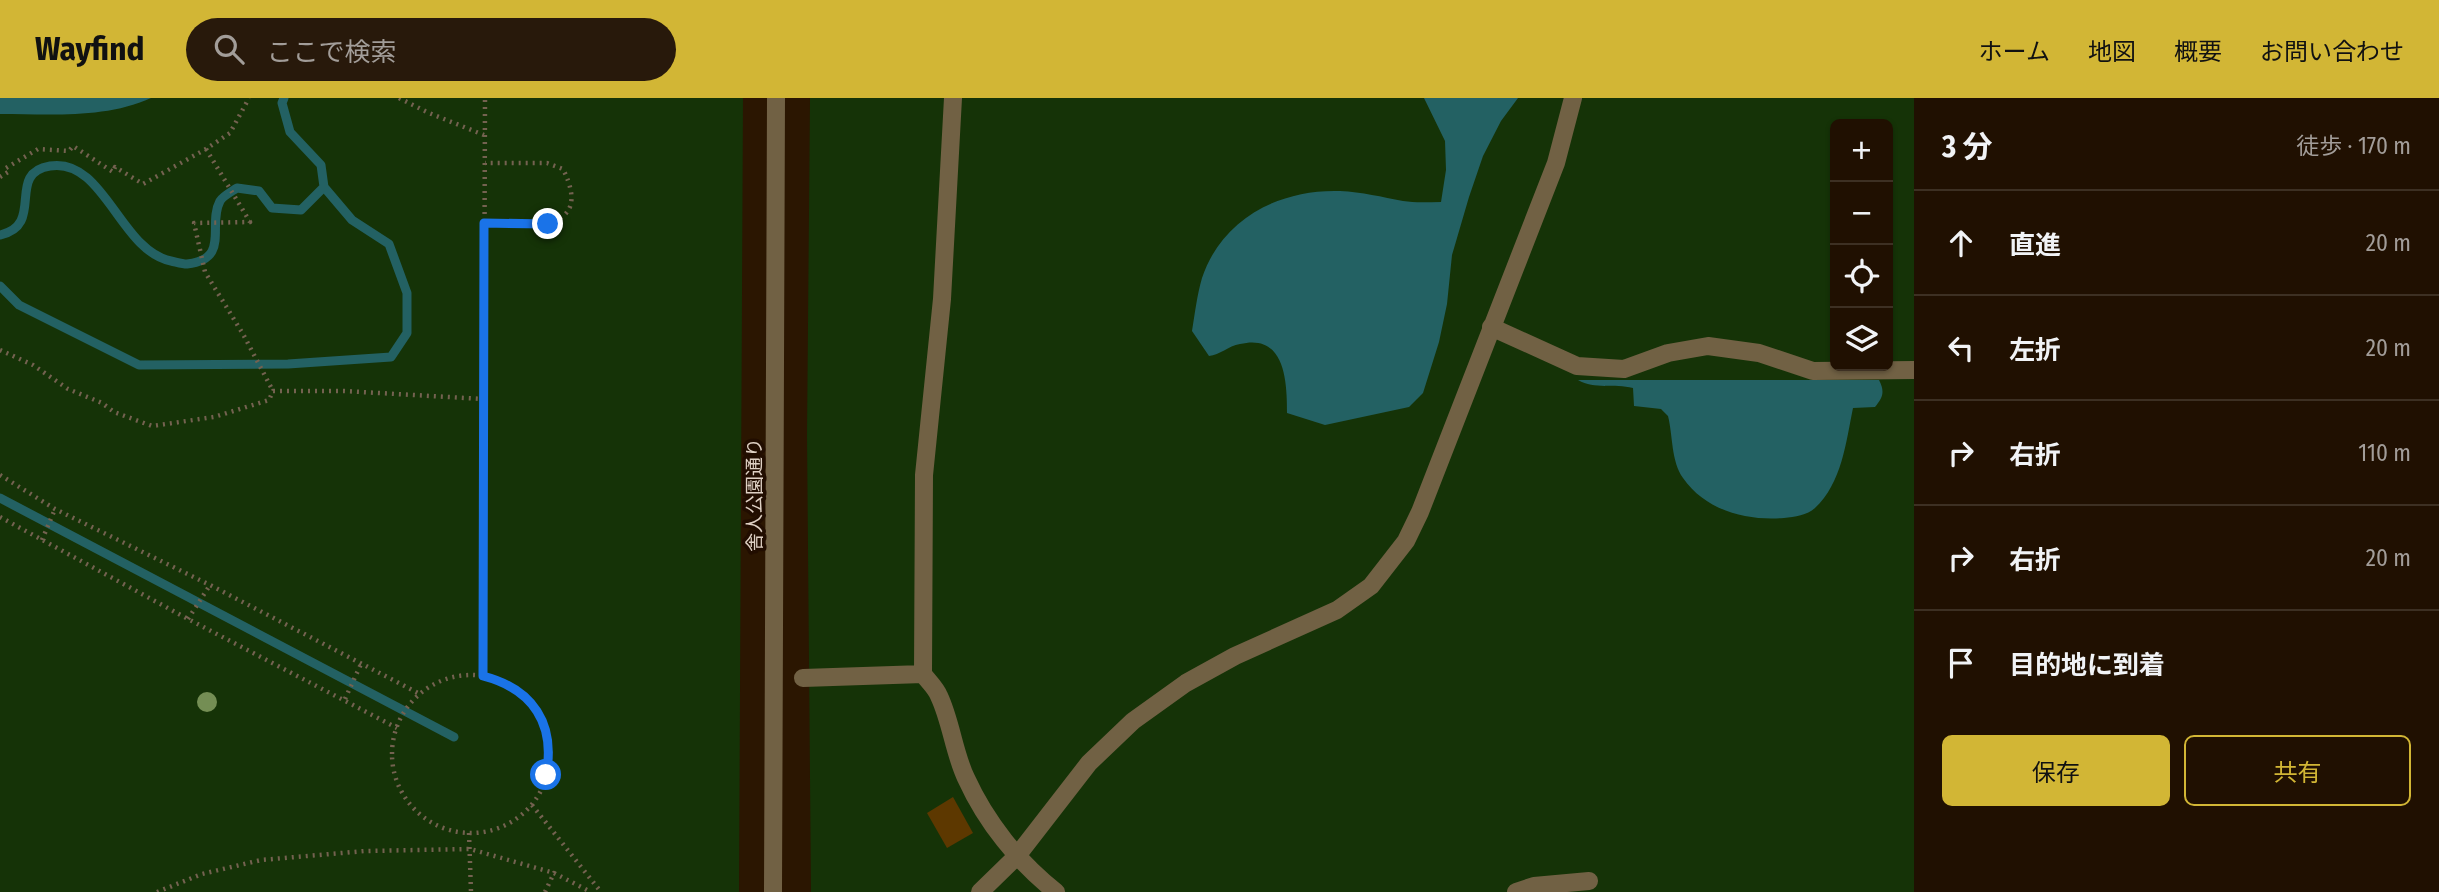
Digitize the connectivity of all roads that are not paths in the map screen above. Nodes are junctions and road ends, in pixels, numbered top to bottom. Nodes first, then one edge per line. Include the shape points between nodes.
1 (776, 98) edge
2 (953, 98) edge
3 (1573, 98) edge
4 (1491, 327) junction
5 (1914, 370) edge
6 (923, 674) junction
7 (803, 678) dead end
8 (1017, 856) junction
9 (1589, 881) dead end
10 (773, 892) edge
11 (980, 892) edge
12 (1056, 892) edge
13 (1516, 892) edge

1 - 10 street, 舎人公園通り
2 - 6 street via 942,299 924,475
3 - 4 street via 1556,163
4 - 5 street via 1577,366 1624,369 1668,353 1708,346 1759,352 1813,371
4 - 8 street via 1420,512 1406,541 1371,586 1337,610 1186,683 1133,721 1089,763
6 - 7 street
6 - 8 street via 939,695 965,778
8 - 11 street
8 - 12 street
9 - 13 street

